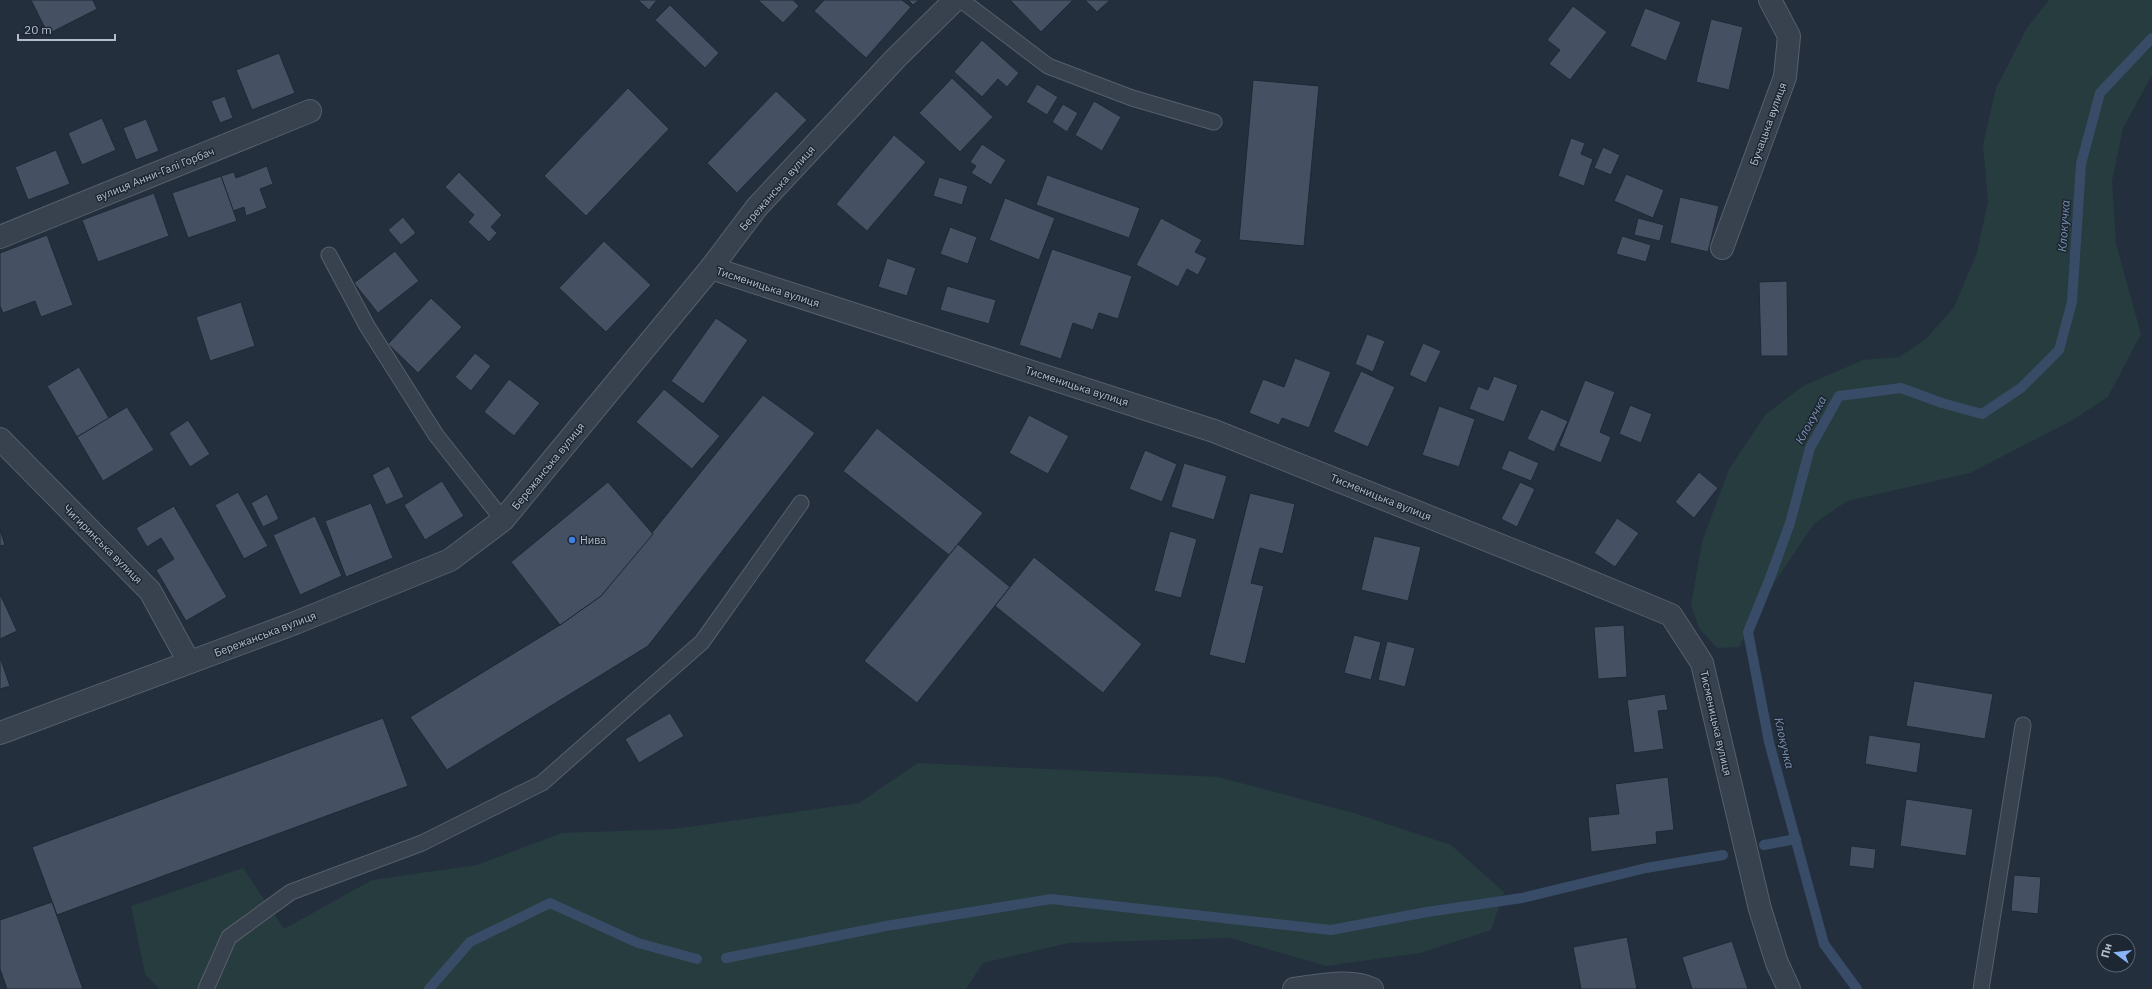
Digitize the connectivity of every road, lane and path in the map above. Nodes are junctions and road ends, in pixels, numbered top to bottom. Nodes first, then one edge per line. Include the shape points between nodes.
1 (955, 0) edge
2 (961, 0) edge
3 (1770, 0) edge
4 (310, 111) dead end
5 (1214, 122) dead end
6 (0, 237) edge
7 (1722, 248) dead end
8 (329, 255) dead end
9 (711, 268) junction
10 (0, 439) edge
11 (801, 504) dead end
12 (504, 520) junction
13 (189, 662) junction
14 (2023, 724) dead end
15 (0, 733) edge
16 (206, 989) edge
17 (1294, 989) edge
18 (1372, 989) edge
19 (1789, 989) edge
20 (1981, 989) edge

1 - 9 street, Бережанська вулиця via 896,58 757,207
2 - 5 lane via 1048,66 1132,98
3 - 7 street, Бучацька вулиця via 1789,36 1786,77
4 - 6 street, вулиця Анни-Галі Горбач
8 - 12 lane via 367,326 436,435
9 - 12 street, Бережанська вулиця
9 - 19 street, Тисменицька вулиця via 1214,431 1671,615 1702,663 1760,909 1777,963
10 - 13 street, Чигиринська вулиця via 150,591
11 - 16 lane via 702,642 542,783 422,843 291,892 229,937
12 - 13 street, Бережанська вулиця via 450,560 295,623
13 - 15 street, Бережанська вулиця
14 - 20 lane
17 - 18 street via 1338,983 1367,986

